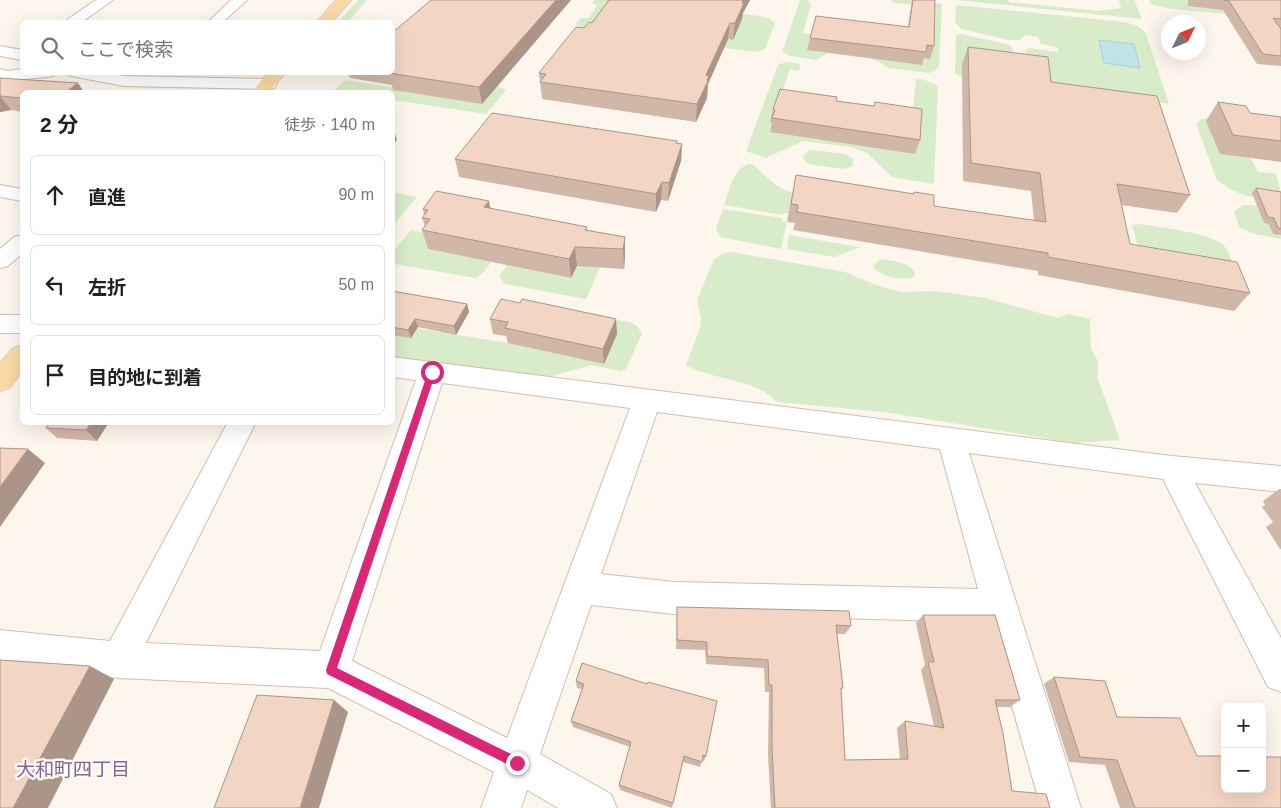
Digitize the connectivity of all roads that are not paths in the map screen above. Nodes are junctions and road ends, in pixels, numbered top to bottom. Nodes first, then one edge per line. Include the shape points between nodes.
1 (106, 0) edge
2 (240, 0) edge
3 (344, 0) edge
4 (77, 20) edge
5 (217, 20) edge
6 (326, 20) edge
7 (0, 50) edge
8 (20, 55) edge
9 (0, 74) edge
10 (22, 75) edge
11 (92, 75) edge
12 (155, 76) edge
13 (269, 83) edge
14 (140, 90) edge
15 (0, 191) edge
16 (20, 195) edge
17 (20, 244) edge
18 (0, 261) edge
19 (0, 324) edge
20 (20, 324) edge
21 (20, 357) edge
22 (395, 367) edge
23 (432, 372) junction
24 (0, 381) edge
25 (647, 400) junction
26 (240, 425) edge
27 (954, 439) junction
28 (1172, 468) junction
29 (1281, 479) edge
30 (580, 588) junction
31 (1000, 606) junction
32 (0, 648) edge
33 (119, 660) junction
34 (331, 670) junction
35 (1281, 674) edge
36 (517, 763) junction
37 (501, 808) edge
38 (597, 808) edge
39 (1060, 808) edge

1 - 4 street
2 - 5 street
3 - 6 main road
7 - 8 street
9 - 10 street
11 - 12 street via 124,81
12 - 13 street
12 - 14 street
15 - 16 street
17 - 18 street
19 - 20 street
21 - 24 main road
22 - 23 street
23 - 25 street
23 - 34 street
25 - 27 street
25 - 30 street
26 - 33 street
27 - 28 street
27 - 31 street via 954,453
28 - 29 street
28 - 35 street
30 - 31 street via 674,598
30 - 36 street
31 - 39 street
32 - 33 street
33 - 34 street
34 - 36 street
36 - 37 street
36 - 38 street

